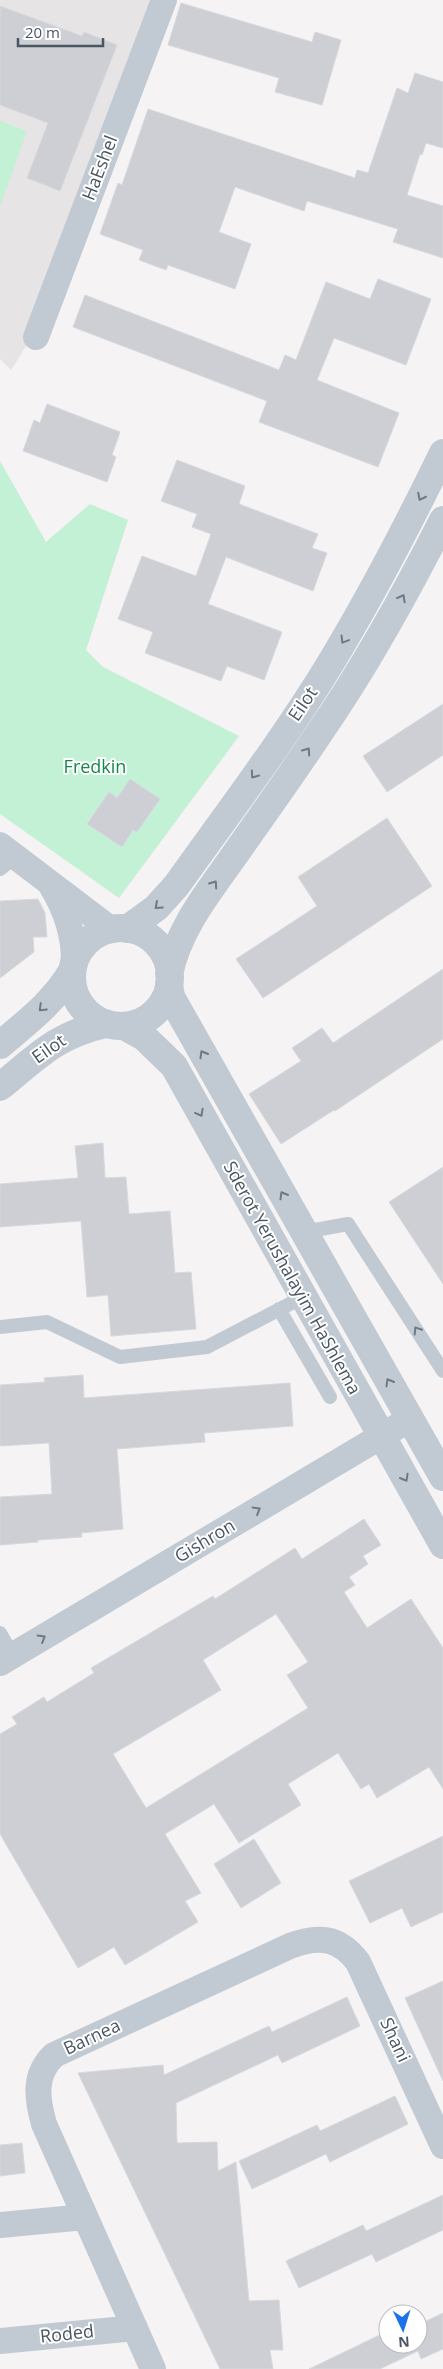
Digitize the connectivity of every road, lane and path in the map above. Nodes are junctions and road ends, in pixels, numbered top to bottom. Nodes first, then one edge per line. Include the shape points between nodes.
1 (164, 0) edge
2 (36, 337) dead end
3 (443, 453) edge
4 (443, 520) edge
5 (5, 857) edge
6 (47, 880) junction
7 (120, 929) junction
8 (73, 966) junction
9 (169, 979) junction
10 (114, 1025) junction
11 (0, 1045) edge
12 (0, 1088) edge
13 (304, 1232) junction
14 (303, 1297) junction
15 (279, 1309) junction
16 (0, 1327) edge
17 (443, 1371) edge
18 (330, 1396) dead end
19 (410, 1419) junction
20 (381, 1436) junction
21 (443, 1477) edge
22 (443, 1545) edge
23 (0, 1633) edge
24 (6, 1659) edge
25 (335, 1942) joint
26 (443, 2146) edge
27 (85, 2217) junction
28 (0, 2225) edge
29 (134, 2328) junction
30 (0, 2341) edge
31 (153, 2369) edge

1 - 2 street, HaEshel
3 -> 7 street, Eilot via 375,587 302,707 176,886 156,908
9 -> 4 street, Eilot via 180,936 354,681
5 - 6 street
6 - 7 street
6 - 8 street via 69,923
7 - 8 street via 90,938
7 - 9 street via 145,935 159,947 168,964
8 - 10 street via 76,999 88,1014
8 -> 11 street, Eilot via 64,986 55,996
9 - 10 street via 163,1002 151,1016 134,1024
13 -> 9 street, Sderot Yerushalayim HaShlema via 171,997
10 - 12 street, Eilot via 80,1030 61,1039
10 -> 14 street, Sderot Yerushalayim HaShlema via 144,1037 174,1066
17 -> 13 lane via 348,1224
19 -> 13 street, Sderot Yerushalayim HaShlema
14 - 15 lane
14 - 20 street, Sderot Yerushalayim HaShlema
15 - 16 lane via 206,1347 120,1357 46,1322
15 - 18 lane
19 - 20 street, Gishron
19 - 21 street, Sderot Yerushalayim HaShlema
20 -> 22 street, Sderot Yerushalayim HaShlema
24 -> 20 street, Gishron
23 - 24 lane
25 - 26 street, Shani via 352,1953 361,1968
25 - 27 street, Barnea via 315,1940 290,1946 64,2049 46,2063 38,2084 40,2110
27 - 28 street
27 - 29 street, Barnea
29 - 30 street, Roded
29 - 31 street, Barnea

